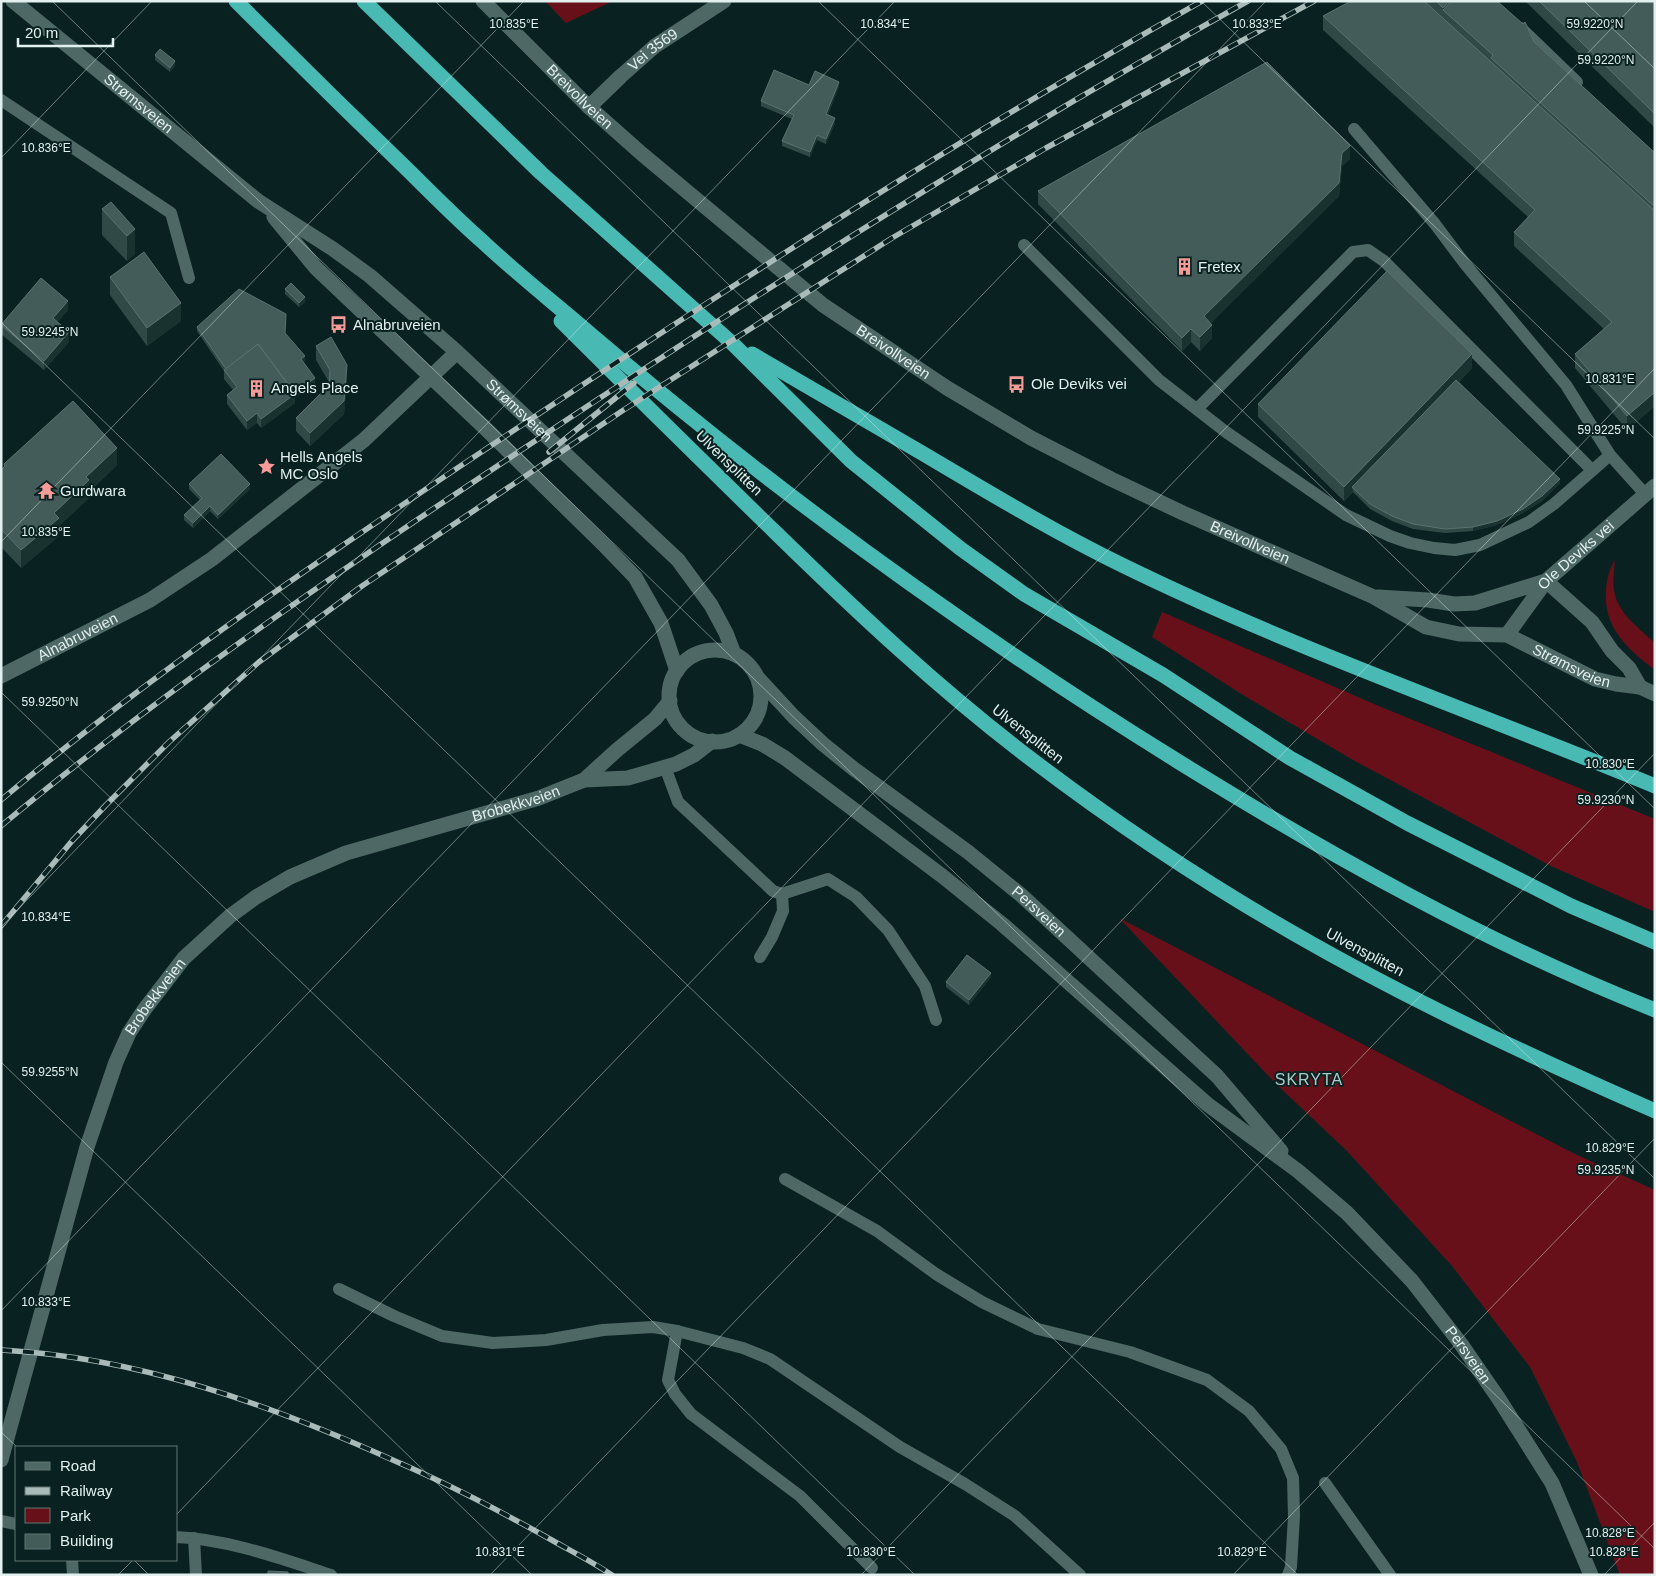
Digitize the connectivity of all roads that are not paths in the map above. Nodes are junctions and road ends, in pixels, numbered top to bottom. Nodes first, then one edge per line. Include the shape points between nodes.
1 (14, 1) edge
2 (236, 1) edge
3 (364, 1) edge
4 (483, 1) edge
5 (724, 1) edge
6 (1509, 16) edge
7 (1585, 90) edge
8 (1, 100) edge
9 (589, 107) junction
10 (1354, 129) dead end
11 (265, 206) junction
12 (482, 242) junction
13 (1024, 245) dead end
14 (189, 278) dead end
15 (733, 344) junction
16 (457, 352) junction
17 (432, 377) junction
18 (1197, 409) junction
19 (1610, 454) junction
20 (1592, 470) junction
21 (1650, 490) edge
22 (1546, 581) junction
23 (1374, 597) junction
24 (1507, 634) junction
25 (734, 654) junction
26 (677, 671) junction
27 (1, 676) edge
28 (758, 678) junction
29 (1640, 687) junction
30 (1655, 694) edge
31 (670, 701) junction
32 (739, 735) junction
33 (712, 741) junction
34 (665, 767) junction
35 (584, 780) junction
36 (1655, 786) edge
37 (782, 894) junction
38 (1655, 942) edge
39 (760, 957) dead end
40 (1655, 1010) edge
41 (936, 1020) dead end
42 (1655, 1111) edge
43 (1298, 1171) junction
44 (785, 1179) dead end
45 (339, 1289) dead end
46 (677, 1331) junction
47 (1, 1460) edge
48 (1325, 1483) dead end
49 (1, 1521) edge
50 (15, 1524) edge
51 (178, 1537) edge
52 (194, 1538) junction
53 (72, 1561) edge
54 (872, 1568) dead end
55 (73, 1575) edge
56 (196, 1575) edge
57 (331, 1575) edge
58 (1080, 1575) edge
59 (1288, 1575) edge
60 (1390, 1575) edge
61 (1591, 1575) edge

1 - 11 street, Strømsveien
2 - 12 highway
3 - 15 highway via 541,173
4 - 9 street, Breivollveien
5 - 9 street, Vei 3569 via 655,46
6 - 7 lane
8 - 14 lane via 171,213
9 - 23 street, Breivollveien via 823,305 947,388 1111,479
10 - 19 lane via 1566,385
11 - 16 street, Strømsveien via 370,276
11 - 17 street, Strømsveien via 316,268
12 - 40 highway via 624,363 786,493 969,626 1118,724 1261,813 1375,878 1546,965
12 - 42 highway, Ulvensplitten via 819,574 941,686 1076,792 1164,854 1294,934 1475,1029
13 - 18 lane via 1160,380
15 - 36 highway via 971,483 1126,567 1255,625
15 - 38 highway via 851,461 961,549 1024,594 1163,675 1290,758 1407,823 1571,906
16 - 17 street, Alnabruveien
16 - 25 street, Strømsveien via 678,560 710,605
17 - 26 street, Strømsveien via 635,577 661,624
17 - 27 street, Alnabruveien via 364,440 212,559 150,600
18 - 20 lane via 1346,515 1410,544 1434,548 1455,550 1490,542 1529,522
18 - 20 lane via 1353,252 1368,250 1384,261
19 - 20 lane
19 - 21 lane
21 - 22 street, Ole Deviks vei
22 - 23 street, Breivollveien via 1475,603
22 - 24 street, Ole Deviks vei
22 - 29 street, Strømsveien via 1592,622
23 - 24 street, Breivollveien via 1426,627 1459,634
24 - 29 street, Strømsveien via 1595,679
25 - 26 street via 713,650 702,652 692,656
25 - 28 street via 752,668
26 - 31 street via 671,685
28 - 32 street via 761,691 756,716
28 - 43 street, Persveien via 823,744 968,852 1070,939 1217,1076
29 - 30 street, Strømsveien
31 - 33 street via 679,724 699,739
31 - 35 street, Brobekkveien via 656,719
32 - 33 street
32 - 43 street, Persveien via 785,758 941,875 1002,924 1207,1104
33 - 34 street, Brobekkveien via 694,755
34 - 35 street, Brobekkveien via 628,778
34 - 37 lane via 678,802 773,891
35 - 47 street, Brobekkveien via 539,798 346,854 290,877 230,916 184,958 129,1033 103,1096
37 - 39 lane via 783,911
37 - 41 lane via 828,879 856,897 888,930 920,978
43 - 61 street, Persveien via 1347,1213 1412,1281 1461,1344 1552,1484
44 - 59 lane via 877,1231 936,1274 982,1302 1038,1329 1130,1352 1207,1380 1249,1411 1281,1449 1293,1478 1294,1516
45 - 46 lane via 442,1336 493,1343 546,1340 603,1330 653,1327
46 - 54 lane via 668,1380 691,1414 800,1496
46 - 58 lane via 743,1348 770,1359 900,1447 1015,1516
48 - 60 lane
49 - 50 lane
51 - 52 lane
52 - 56 lane
52 - 57 lane via 267,1554
53 - 55 lane

